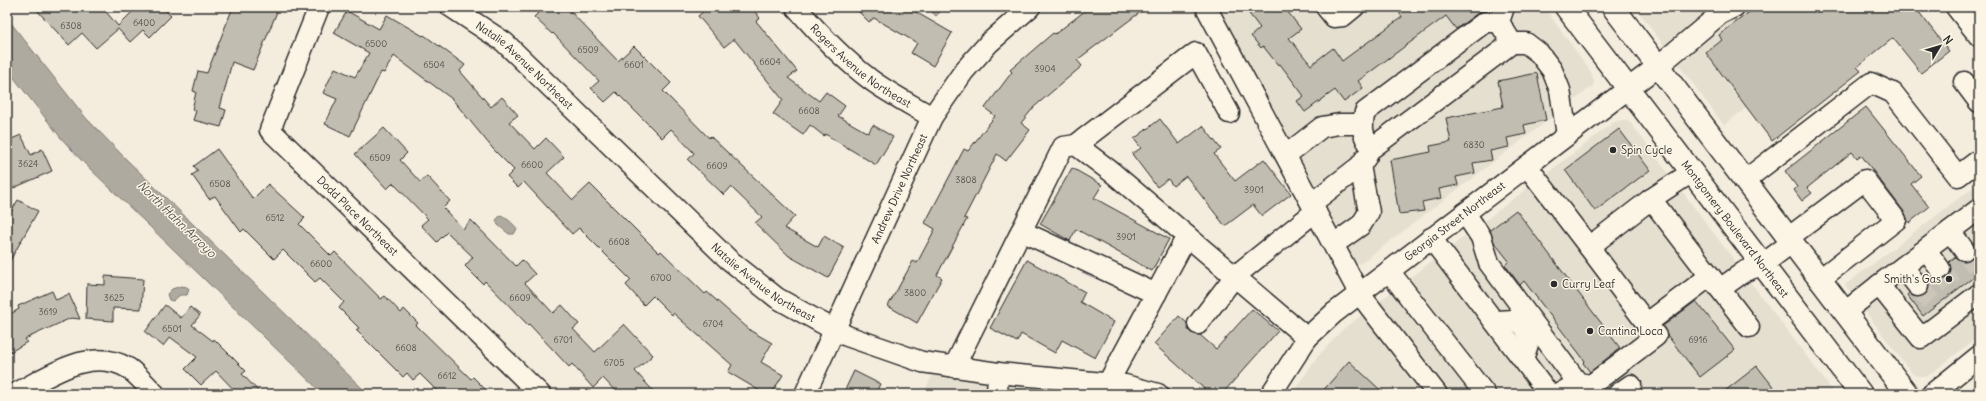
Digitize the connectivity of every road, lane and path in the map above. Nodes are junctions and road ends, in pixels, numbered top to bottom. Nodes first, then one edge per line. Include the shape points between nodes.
1 (319, 7) edge
2 (451, 7) edge
3 (796, 7) edge
4 (1030, 7) edge
5 (1206, 7) edge
6 (1326, 7) edge
7 (1354, 7) edge
8 (1566, 7) edge
9 (1613, 7) edge
10 (1734, 7) edge
11 (1956, 7) edge
12 (1501, 14) edge
13 (1979, 36) edge
14 (1512, 43) junction
15 (1658, 66) junction
16 (1964, 82) dead end
17 (1628, 88) junction
18 (1979, 102) edge
19 (1229, 113) dead end
20 (932, 117) junction
21 (1361, 124) junction
22 (1567, 135) junction
23 (1076, 146) junction
24 (1372, 148) junction
25 (1286, 155) junction
26 (1979, 160) edge
27 (1360, 166) junction
28 (1527, 166) junction
29 (1692, 172) junction
30 (1744, 181) junction
31 (1651, 199) junction
32 (1314, 207) junction
33 (1465, 213) junction
34 (1976, 219) edge
35 (1021, 231) junction
36 (1950, 231) junction
37 (1187, 236) junction
38 (1431, 238) junction
39 (1789, 241) junction
40 (1334, 244) junction
41 (1589, 247) junction
42 (1926, 250) junction
43 (1964, 250) tunnel mouth
44 (1762, 264) junction
45 (1903, 267) junction
46 (1940, 269) tunnel mouth
47 (1389, 271) junction
48 (1235, 276) junction
49 (1819, 280) junction
50 (1715, 282) junction
51 (1879, 286) junction
52 (1918, 286) tunnel mouth
53 (1359, 293) junction
54 (1156, 294) junction
55 (1967, 296) edge
56 (1844, 312) junction
57 (1198, 324) dead end
58 (1646, 324) junction
59 (1749, 327) dead end
60 (834, 330) junction
61 (1307, 338) junction
62 (1979, 356) edge
63 (954, 367) junction
64 (998, 373) junction
65 (1108, 383) junction
66 (1589, 387) edge
67 (14, 394) edge
68 (155, 394) edge
69 (540, 394) edge
70 (805, 394) edge
71 (997, 394) edge
72 (1158, 394) edge
73 (1271, 394) edge
74 (1437, 394) edge
75 (1485, 394) edge
76 (1549, 394) edge
77 (1559, 394) edge
78 (1861, 394) edge
79 (1907, 394) edge
80 (1932, 394) edge

1 - 69 street, Dodd Place Northeast via 270,130
2 - 60 street, Natalie Avenue Northeast via 504,42 728,259 777,298
3 - 20 street, Rogers Avenue Northeast via 851,65 873,82
4 - 20 street, Andrew Drive Northeast via 984,48 964,71
5 - 25 street
6 - 7 street via 1334,17 1343,16
8 - 17 main road, Montgomery Boulevard Northeast
9 - 15 main road
10 - 15 street, Georgia Street Northeast via 1720,14
11 - 13 street
12 - 14 street
12 - 21 street via 1485,22 1365,112
14 - 22 street via 1526,43 1539,53 1552,70 1560,90
14 - 24 street
15 - 17 street, Georgia Street Northeast
15 - 30 main road
16 - 18 street
17 - 22 street, Georgia Street Northeast
17 - 29 main road, Montgomery Boulevard Northeast
19 - 23 street via 1196,53
20 - 60 street, Andrew Drive Northeast
21 - 24 street via 1364,138
21 - 25 street via 1322,127
22 - 28 street, Georgia Street Northeast
23 - 35 street via 1063,146
23 - 37 street via 1113,173
24 - 27 street
25 - 32 street
26 - 30 street via 1958,176 1893,93 1871,83
27 - 32 street
27 - 40 street via 1369,212 1361,225
28 - 33 street, Georgia Street Northeast
28 - 41 street
29 - 31 street
29 - 44 main road, Montgomery Boulevard Northeast
30 - 39 main road
31 - 41 street
31 - 50 street
32 - 40 street
32 - 48 street
33 - 38 street, Georgia Street Northeast
33 - 66 street via 1481,237 1489,263
34 - 36 street
35 - 54 street
35 - 63 street
36 - 42 street
36 - 43 street
37 - 48 street
37 - 54 street
38 - 47 street, Georgia Street Northeast
38 - 76 street
39 - 44 street
39 - 49 main road
39 - 49 street via 1865,180 1896,220
40 - 53 street
41 - 58 street
42 - 45 street
42 - 46 street
44 - 50 street
44 - 78 main road, Montgomery Boulevard Northeast
45 - 51 street
45 - 52 street
47 - 53 street, Georgia Street Northeast
47 - 75 street
48 - 57 street
48 - 61 street
49 - 56 main road
50 - 58 street
50 - 59 street
51 - 55 street via 1921,338 1940,314
51 - 56 street
53 - 61 street, Georgia Street Northeast
53 - 74 street
54 - 65 street
56 - 79 main road
58 - 66 street via 1656,336
60 - 63 street, Natalie Avenue Northeast via 922,362
60 - 70 street, Andrew Drive Northeast
61 - 73 street, Georgia Street Northeast
62 - 80 street
63 - 64 street, Natalie Avenue Northeast
64 - 65 street, Natalie Avenue Northeast
64 - 71 street
65 - 72 street, Natalie Avenue Northeast
66 - 77 street
67 - 68 street via 81,361 104,360 128,368

